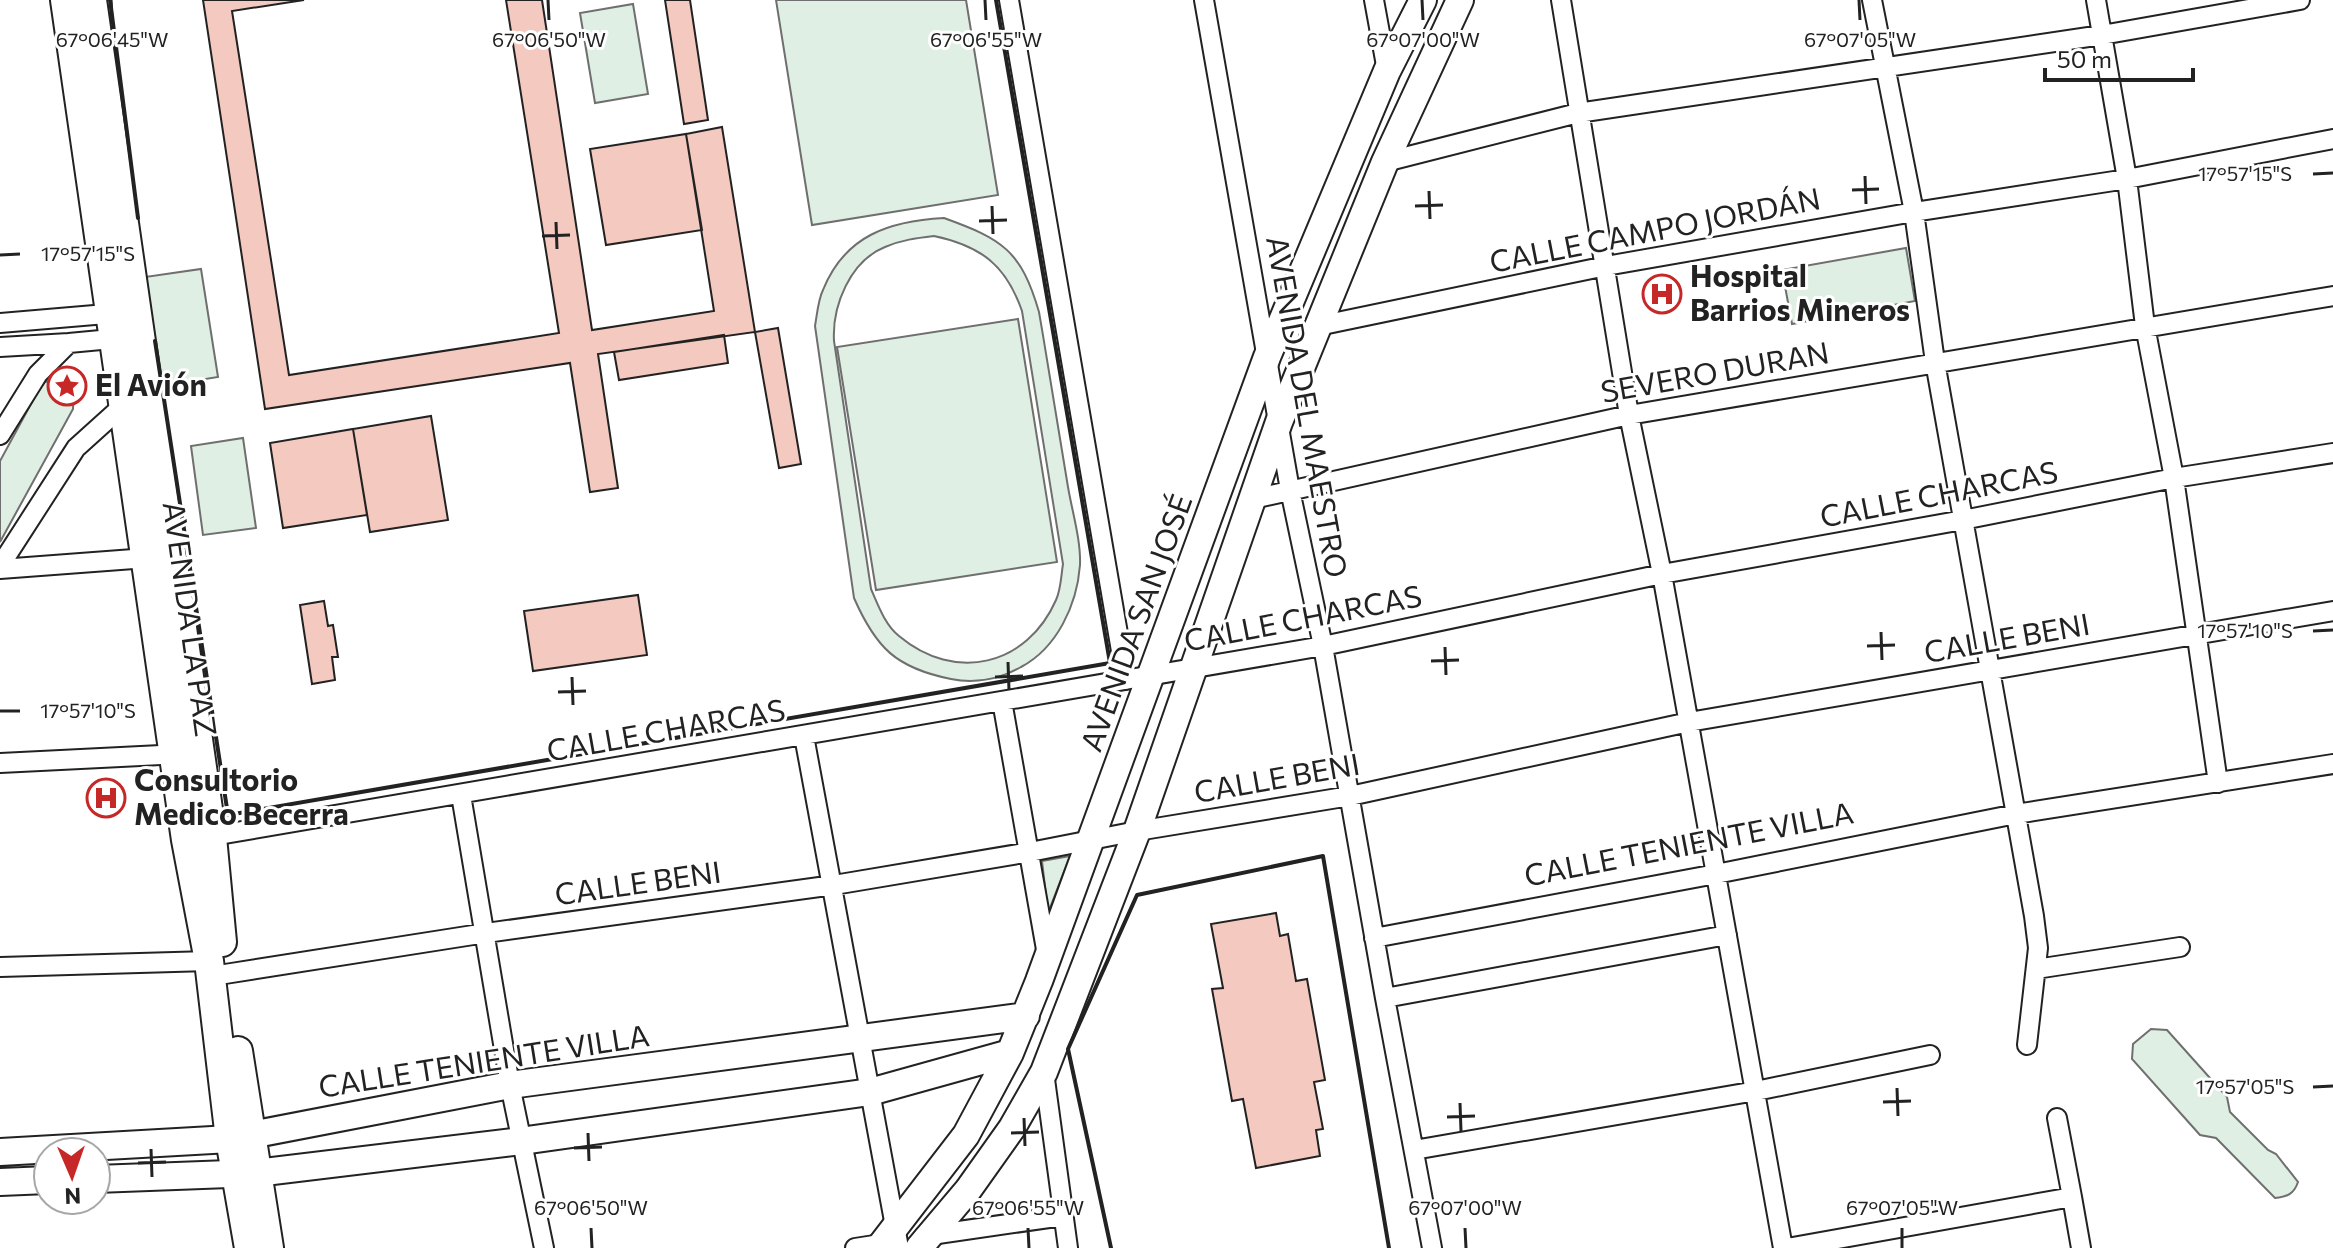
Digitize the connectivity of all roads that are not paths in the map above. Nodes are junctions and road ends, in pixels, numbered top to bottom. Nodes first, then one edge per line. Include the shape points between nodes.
1 (65, 0) edge
2 (92, 0) edge
3 (1009, 0) edge
4 (1204, 0) edge
5 (1374, 0) edge
6 (1423, 0) edge
7 (1460, 0) edge
8 (1561, 0) edge
9 (1872, 0) edge
10 (2096, 0) edge
11 (2300, 0) edge
12 (2102, 35) junction
13 (1886, 67) junction
14 (1387, 71) junction
15 (1578, 113) junction
16 (2333, 139) edge
17 (1385, 162) junction
18 (2127, 179) junction
19 (1914, 212) junction
20 (1606, 266) junction
21 (2333, 296) edge
22 (0, 323) edge
23 (126, 324) junction
24 (1318, 326) junction
25 (2145, 326) junction
26 (69, 343) junction
27 (0, 347) edge
28 (1267, 357) junction
29 (1935, 362) junction
30 (136, 397) junction
31 (1629, 415) junction
32 (1279, 422) junction
33 (0, 435) edge
34 (2333, 453) edge
35 (2174, 478) junction
36 (1290, 490) junction
37 (1253, 499) junction
38 (1963, 520) junction
39 (147, 558) junction
40 (0, 568) edge
41 (1662, 574) junction
42 (2333, 611) edge
43 (2197, 635) junction
44 (1323, 646) junction
45 (1191, 669) junction
46 (1992, 670) junction
47 (1152, 676) junction
48 (1126, 680) junction
49 (1002, 701) junction
50 (1689, 722) junction
51 (804, 736) junction
52 (187, 754) junction
53 (0, 763) edge
54 (2333, 764) edge
55 (2218, 783) junction
56 (461, 795) junction
57 (1350, 796) junction
58 (2016, 814) junction
59 (1137, 831) junction
60 (199, 838) junction
61 (1091, 840) junction
62 (1030, 852) junction
63 (1716, 874) junction
64 (834, 885) junction
65 (486, 933) junction
66 (1727, 935) junction
67 (1374, 938) junction
68 (2180, 947) dead end
69 (1048, 959) junction
70 (0, 967) edge
71 (217, 967) junction
72 (2036, 969) junction
73 (1385, 998) junction
74 (1026, 1016) junction
75 (977, 1022) junction
76 (860, 1039) junction
77 (2027, 1045) dead end
78 (1010, 1053) junction
79 (1930, 1055) dead end
80 (1044, 1072) junction
81 (510, 1085) junction
82 (1756, 1091) junction
83 (870, 1092) junction
84 (2057, 1118) dead end
85 (241, 1137) junction
86 (521, 1141) junction
87 (1414, 1150) junction
88 (0, 1152) edge
89 (246, 1174) junction
90 (112, 1178) edge
91 (32, 1181) edge
92 (0, 1182) edge
93 (2072, 1197) junction
94 (1063, 1216) junction
95 (900, 1242) edge
96 (249, 1248) edge
97 (269, 1248) edge
98 (544, 1248) edge
99 (855, 1248) edge
100 (1068, 1248) edge
101 (1432, 1248) edge
102 (1785, 1248) edge
103 (2081, 1248) edge

1 - 23 main road, AVENIDA LA PAZ
2 - 23 main road, AVENIDA LA PAZ
3 - 48 street
4 - 28 street, AVENIDA DEL MAESTRO
5 - 14 street
6 - 14 street, AVENIDA SAN JOSÉ
7 - 17 street
8 - 15 street
9 - 13 street
10 - 12 street
11 - 12 street
12 - 13 street
12 - 18 street
13 - 15 street
13 - 19 street
14 - 28 street, AVENIDA SAN JOSÉ
15 - 17 street
15 - 20 street
16 - 18 street, CALLE CAMPO JORDÁN
17 - 24 street
18 - 19 street, CALLE CAMPO JORDÁN
18 - 25 street
19 - 20 street, CALLE CAMPO JORDÁN
19 - 29 street
20 - 24 street, CALLE CAMPO JORDÁN
20 - 31 street
21 - 25 street, SEVERO DURAN
22 - 23 street
23 - 26 street
23 - 30 main road, AVENIDA LA PAZ
24 - 32 street
25 - 29 street, SEVERO DURAN
25 - 35 street
26 - 27 street
26 - 33 street via 38,374
28 - 32 street, AVENIDA DEL MAESTRO
28 - 47 street, AVENIDA SAN JOSÉ
29 - 31 street, SEVERO DURAN
29 - 38 street
30 - 39 main road, AVENIDA LA PAZ
30 - 40 street via 76,448
30 - 52 main road, AVENIDA LA PAZ
31 - 36 street, SEVERO DURAN
31 - 41 street
32 - 36 street, AVENIDA DEL MAESTRO
32 - 37 street
34 - 35 street, CALLE CHARCAS
35 - 38 street, CALLE CHARCAS
35 - 43 street
36 - 37 street, SEVERO DURAN
36 - 44 street, AVENIDA DEL MAESTRO
37 - 45 street
38 - 41 street, CALLE CHARCAS
38 - 46 street
39 - 40 street
39 - 52 main road, AVENIDA LA PAZ
41 - 44 street, CALLE CHARCAS
41 - 50 street
42 - 43 street, CALLE BENI
43 - 46 street, CALLE BENI
43 - 55 street
44 - 45 street, CALLE CHARCAS
44 - 57 street, AVENIDA DEL MAESTRO
45 - 47 street, CALLE CHARCAS
45 - 59 street
46 - 50 street, CALLE BENI
46 - 58 street
47 - 48 street, CALLE CHARCAS
47 - 61 street, AVENIDA SAN JOSÉ
48 - 49 street, CALLE CHARCAS
49 - 51 street, CALLE CHARCAS
49 - 62 street
50 - 57 street, CALLE BENI
50 - 63 street
51 - 56 street, CALLE CHARCAS
51 - 64 street
52 - 53 street
52 - 60 main road, AVENIDA LA PAZ
54 - 55 street, CALLE TENIENTE VILLA
55 - 58 street, CALLE TENIENTE VILLA
56 - 60 street, CALLE CHARCAS
56 - 65 street
57 - 59 street, CALLE BENI
57 - 67 street, AVENIDA DEL MAESTRO
58 - 63 street, CALLE TENIENTE VILLA
58 - 72 street via 2038,948
59 - 61 street, CALLE BENI
59 - 80 street
60 - 71 main road, AVENIDA LA PAZ
61 - 62 street, CALLE BENI
61 - 69 street, AVENIDA SAN JOSÉ
62 - 64 street, CALLE BENI
62 - 69 street
63 - 66 street
63 - 67 street, CALLE TENIENTE VILLA
64 - 65 street, CALLE BENI
64 - 76 street
65 - 71 street, CALLE BENI
65 - 81 street
66 - 73 street
66 - 82 street
67 - 73 street, AVENIDA DEL MAESTRO
68 - 72 street
69 - 74 street, AVENIDA SAN JOSÉ
70 - 71 street, CALLE BENI
71 - 85 main road, AVENIDA LA PAZ
72 - 77 street
73 - 87 street, AVENIDA DEL MAESTRO
74 - 75 street, CALLE TENIENTE VILLA
74 - 78 street, AVENIDA SAN JOSÉ
75 - 76 street, CALLE TENIENTE VILLA
75 - 78 street
76 - 81 street, CALLE TENIENTE VILLA
76 - 83 street
78 - 80 street
78 - 83 street
78 - 95 street, AVENIDA SAN JOSÉ
79 - 82 street
80 - 94 street
80 - 95 street via 977,1178
81 - 85 street, CALLE TENIENTE VILLA
81 - 86 street
82 - 87 street
82 - 102 street
83 - 86 street
83 - 95 street
84 - 93 street
85 - 88 street, CALLE TENIENTE VILLA
85 - 89 main road, AVENIDA LA PAZ
86 - 89 street
86 - 98 street
87 - 101 street, AVENIDA DEL MAESTRO
89 - 90 street
89 - 96 main road, AVENIDA LA PAZ
89 - 97 main road, AVENIDA LA PAZ
91 - 92 street
93 - 102 street
93 - 103 street
94 - 95 street
94 - 100 street
95 - 99 street

